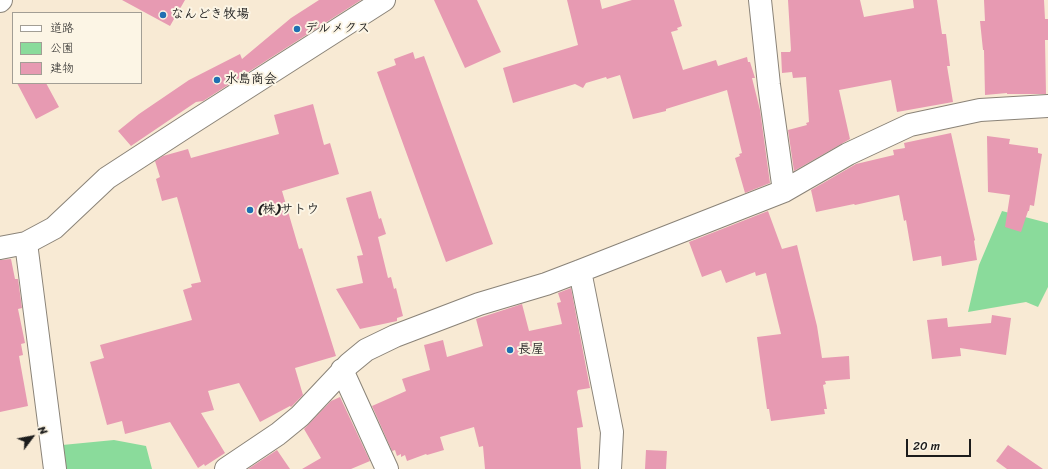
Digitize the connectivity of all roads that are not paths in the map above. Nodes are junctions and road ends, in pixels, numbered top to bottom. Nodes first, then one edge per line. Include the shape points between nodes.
1 (384, 0) edge
2 (760, 0) edge
3 (1048, 106) edge
4 (784, 191) junction
5 (26, 243) junction
6 (0, 248) edge
7 (580, 271) junction
8 (342, 370) junction
9 (55, 469) edge
10 (226, 469) edge
11 (388, 469) edge
12 (610, 469) edge

1 - 5 street via 107,178 54,228
2 - 4 street
3 - 4 street via 980,110 910,126 848,154
4 - 7 street
5 - 6 street
5 - 9 street
7 - 8 street via 479,304 394,336 366,350
7 - 12 street via 612,432
8 - 10 street via 300,416
8 - 11 street

